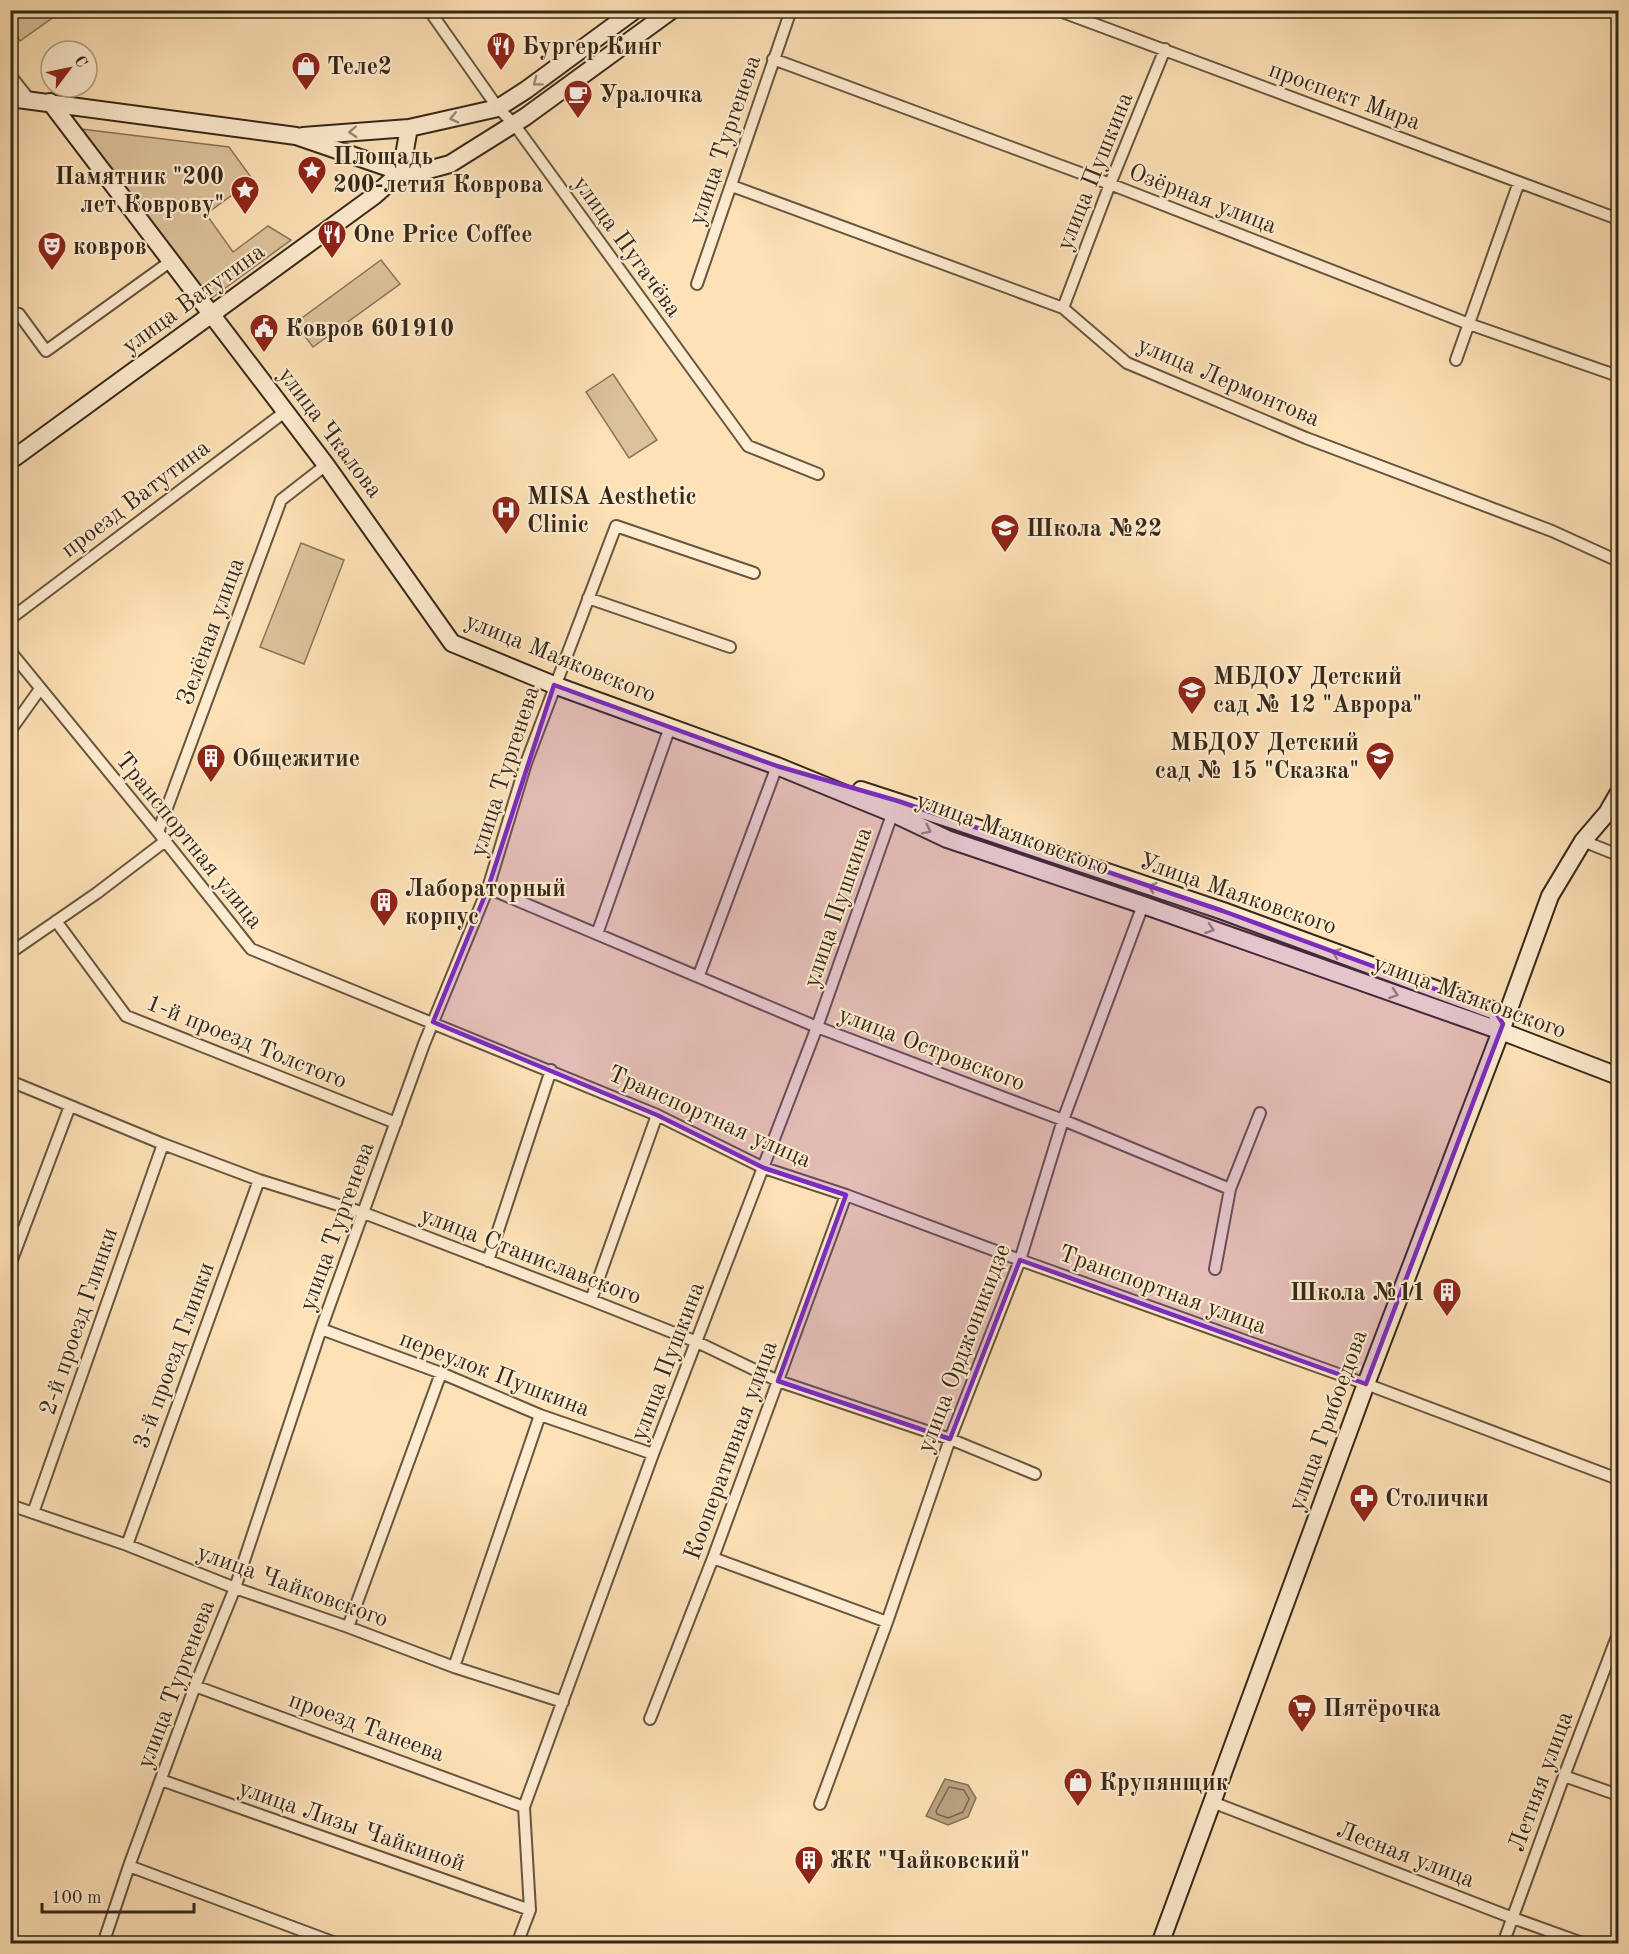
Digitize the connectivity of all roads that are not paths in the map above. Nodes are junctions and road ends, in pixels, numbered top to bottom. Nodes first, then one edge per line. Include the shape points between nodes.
1 (429, 10) edge
2 (635, 10) edge
3 (672, 10) edge
4 (791, 10) edge
5 (1057, 11) edge
6 (1165, 49) junction
7 (773, 59) junction
8 (10, 75) edge
9 (10, 98) edge
10 (30, 100) junction
11 (50, 102) junction
12 (498, 108) junction
13 (514, 124) junction
14 (409, 128) junction
15 (296, 136) junction
16 (401, 172) junction
17 (1519, 182) junction
18 (1110, 184) junction
19 (732, 186) junction
20 (1618, 219) edge
21 (171, 261) junction
22 (698, 284) dead end
23 (1063, 308) junction
24 (212, 314) junction
25 (10, 320) edge
26 (1469, 324) junction
27 (1456, 360) dead end
28 (1618, 376) edge
29 (286, 411) junction
30 (10, 461) edge
31 (326, 465) junction
32 (818, 474) dead end
33 (1618, 561) edge
34 (754, 573) dead end
35 (418, 593) joint
36 (588, 598) junction
37 (10, 619) edge
38 (730, 647) dead end
39 (10, 651) edge
40 (554, 685) junction
41 (40, 689) junction
42 (670, 728) junction
43 (10, 730) edge
44 (777, 766) junction
45 (1618, 794) edge
46 (895, 807) junction
47 (158, 831) junction
48 (1583, 841) junction
49 (164, 842) junction
50 (1618, 855) edge
51 (488, 888) junction
52 (1143, 905) junction
53 (56, 921) junction
54 (597, 934) junction
55 (10, 953) edge
56 (699, 975) junction
57 (433, 1022) junction
58 (817, 1027) junction
59 (1502, 1028) junction
60 (551, 1070) junction
61 (1618, 1076) edge
62 (10, 1081) edge
63 (70, 1106) junction
64 (1260, 1113) dead end
65 (657, 1114) junction
66 (1063, 1120) junction
67 (396, 1123) junction
68 (163, 1144) junction
69 (764, 1168) junction
70 (259, 1180) junction
71 (1230, 1189) junction
72 (846, 1195) junction
73 (364, 1214) junction
74 (16, 1234) edge
75 (1020, 1260) junction
76 (488, 1261) junction
77 (10, 1264) edge
78 (1215, 1269) dead end
79 (591, 1300) junction
80 (321, 1329) junction
81 (697, 1342) junction
82 (441, 1373) junction
83 (778, 1381) junction
84 (1366, 1384) junction
85 (540, 1415) junction
86 (950, 1439) junction
87 (654, 1454) junction
88 (1035, 1474) dead end
89 (1618, 1479) edge
90 (10, 1505) edge
91 (33, 1513) junction
92 (127, 1545) junction
93 (713, 1558) junction
94 (235, 1588) junction
95 (887, 1622) junction
96 (348, 1627) junction
97 (1618, 1634) edge
98 (454, 1667) junction
99 (195, 1686) junction
100 (562, 1702) junction
101 (650, 1719) dead end
102 (1564, 1776) junction
103 (161, 1780) junction
104 (1618, 1795) edge
105 (1212, 1802) junction
106 (820, 1804) dead end
107 (524, 1807) junction
108 (129, 1866) junction
109 (530, 1910) junction
110 (1512, 1918) junction
111 (103, 1944) edge
112 (338, 1944) edge
113 (517, 1944) edge
114 (1160, 1944) edge
115 (1503, 1944) edge
116 (1585, 1944) edge

1 - 12 street, улица Пугачёва
2 -> 12 street
3 - 13 street
4 - 7 street, улица Тургенева
5 - 6 street, проспект Мира
6 - 17 street, проспект Мира
6 - 18 street, улица Пушкина
7 - 18 street, Озёрная улица
7 - 19 street, улица Тургенева
8 - 10 street
9 - 10 street
10 - 11 street
11 - 15 street
11 - 21 street, улица Чкалова
12 - 13 street, улица Пугачёва
12 -> 14 street
13 - 16 street via 450,164
13 - 32 street, улица Пугачёва via 748,446
14 -> 15 street
14 - 16 street
15 - 16 street
16 - 24 street, улица Ватутина
17 - 20 street, проспект Мира
17 - 26 street
18 - 23 street, улица Пушкина
18 - 26 street, Озёрная улица
19 - 22 street, улица Тургенева
19 - 23 street, улица Лермонтова
21 - 24 street, улица Чкалова
21 - 25 street via 46,351 19,314
23 - 33 street, улица Лермонтова via 1127,363 1306,438 1552,531
24 - 29 street, улица Чкалова
24 - 30 street, улица Ватутина
26 - 27 street
26 - 28 street, Озёрная улица
29 - 31 street, улица Чкалова
29 - 37 street, проезд Ватутина
31 - 35 street, улица Чкалова
31 - 47 street, Зелёная улица via 281,500
34 - 36 street, улица Тургенева via 616,526
35 - 40 street, улица Маяковского via 452,643
36 - 38 street
36 - 40 street, улица Тургенева
39 - 41 street, Транспортная улица
40 - 42 street, улица Маяковского
40 - 51 street, улица Тургенева
41 - 43 street
41 - 47 street, Транспортная улица
42 - 44 street, улица Маяковского
42 - 54 street
44 - 46 street, улица Маяковского
44 - 56 street
45 - 48 street, улица Грибоедова
46 -> 52 street, улица Маяковского via 946,839
46 - 58 street, улица Пушкина
59 -> 46 street, Улица Маяковского via 1495,1011 1481,1005 1223,911
47 - 49 street, Транспортная улица
48 - 50 street
48 - 59 street, улица Грибоедова via 1550,896
49 - 53 street
49 - 57 street, Транспортная улица via 251,949
51 - 54 street, улица Островского
51 - 57 street, улица Тургенева
52 -> 59 street, улица Маяковского
52 - 66 street, улица Орджоникидзе
53 - 55 street
53 - 67 street, 1-й проезд Толстого via 126,1016
54 - 56 street, улица Островского
56 - 58 street, улица Островского
57 - 60 street, Транспортная улица
57 - 67 street, улица Тургенева
58 - 66 street, улица Островского
58 - 69 street, улица Пушкина
59 - 61 street, улица Маяковского
59 - 84 street, улица Грибоедова
60 - 65 street, Транспортная улица
60 - 76 street
62 - 63 street, улица Станиславского
63 - 68 street, улица Станиславского
63 - 74 street
64 - 71 street
65 - 69 street, Транспортная улица
65 - 79 street
66 - 71 street, улица Островского
66 - 75 street, улица Орджоникидзе
67 - 73 street, улица Тургенева
68 - 70 street, улица Станиславского
68 - 91 street, 2-й проезд Глинки
69 - 72 street, Транспортная улица
69 - 81 street, улица Пушкина
70 - 73 street, улица Станиславского
70 - 92 street, 3-й проезд Глинки
71 - 78 street
72 - 75 street, Транспортная улица
72 - 83 street, Кооперативная улица
73 - 76 street, улица Станиславского
73 - 80 street, улица Тургенева
74 - 77 street
75 - 84 street, Транспортная улица
75 - 86 street, улица Орджоникидзе
76 - 79 street, улица Станиславского
79 - 81 street, улица Станиславского
80 - 82 street, переулок Пушкина
80 - 94 street, улица Тургенева
81 - 83 street, улица Станиславского
81 - 87 street, улица Пушкина
82 - 85 street, переулок Пушкина
82 - 96 street
83 - 86 street, улица Станиславского
83 - 93 street, Кооперативная улица
84 - 89 street, Транспортная улица
84 - 105 street, улица Грибоедова
85 - 87 street, переулок Пушкина
85 - 98 street
86 - 88 street, улица Станиславского
86 - 95 street, улица Орджоникидзе
87 - 100 street, улица Пушкина
90 - 91 street, улица Чайковского
91 - 92 street, улица Чайковского
92 - 94 street, улица Чайковского
93 - 95 street
93 - 101 street, Кооперативная улица
94 - 96 street, улица Чайковского
94 - 99 street, улица Тургенева
95 - 106 street, улица Орджоникидзе
96 - 98 street, улица Чайковского
97 - 102 street, Летняя улица
98 - 100 street, улица Чайковского
99 - 103 street, улица Тургенева
99 - 107 street, проезд Танеева
100 - 107 street, улица Пушкина
102 - 104 street
102 - 110 street, Летняя улица
103 - 108 street, улица Тургенева
103 - 109 street, улица Лизы Чайкиной
105 - 110 street, Лесная улица
105 - 114 street, улица Грибоедова
107 - 109 street, улица Пушкина
108 - 111 street, улица Тургенева
108 - 112 street
109 - 113 street, улица Пушкина
110 - 115 street, Летняя улица
110 - 116 street, Лесная улица

